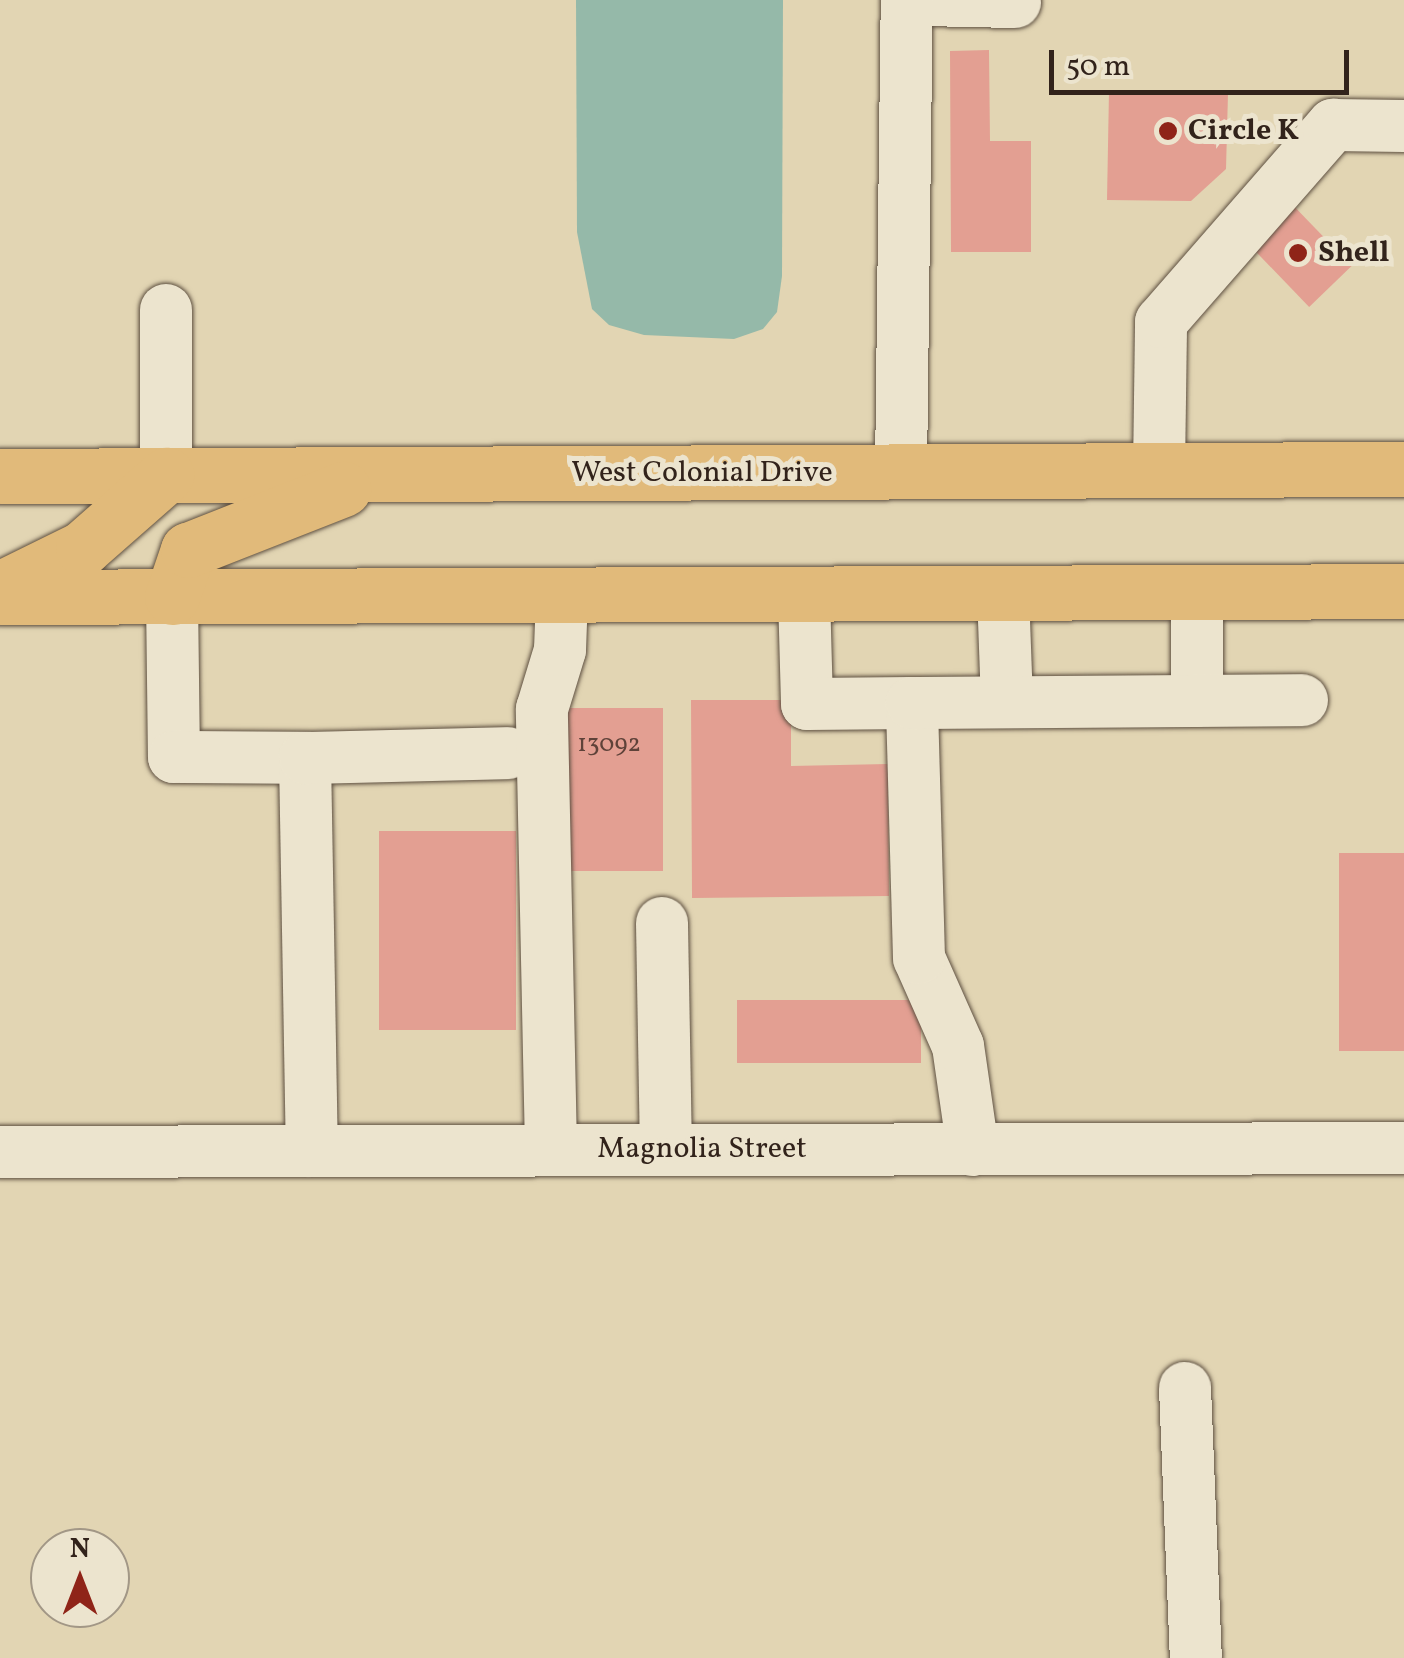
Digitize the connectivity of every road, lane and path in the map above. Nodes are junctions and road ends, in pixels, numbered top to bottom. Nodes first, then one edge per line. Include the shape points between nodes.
1 (906, 0) edge
2 (925, 0) edge
3 (1014, 2) edge
4 (1404, 126) edge
5 (166, 310) dead end
6 (1404, 469) edge
7 (1159, 470) junction
8 (901, 472) junction
9 (166, 475) junction
10 (384, 475) junction
11 (0, 476) edge
12 (0, 589) edge
13 (1404, 591) edge
14 (1197, 592) junction
15 (1003, 594) junction
16 (804, 595) junction
17 (562, 596) junction
18 (0, 598) edge
19 (172, 598) junction
20 (1302, 700) dead end
21 (1196, 701) junction
22 (1007, 702) junction
23 (912, 703) junction
24 (508, 753) dead end
25 (305, 758) junction
26 (662, 923) dead end
27 (1404, 1148) edge
28 (552, 1149) junction
29 (666, 1149) junction
30 (312, 1150) junction
31 (974, 1150) junction
32 (0, 1152) edge
33 (1185, 1388) dead end
34 (1196, 1658) edge

1 - 8 street
2 - 3 street
4 - 7 street via 1333,125 1161,322
5 - 9 street
6 - 7 highway, West Colonial Drive
7 - 8 highway, West Colonial Drive
8 - 10 highway, West Colonial Drive
9 - 10 highway, West Colonial Drive
9 - 11 highway, West Colonial Drive
9 - 12 highway via 84,548
10 - 19 highway via 188,550
13 - 14 highway
14 - 15 highway
14 - 21 street
15 - 16 highway
15 - 22 street
16 - 17 highway
16 - 23 street via 807,704
17 - 19 highway
17 - 28 street via 560,650 542,709
18 - 19 highway
19 - 25 street via 174,757
20 - 21 street
21 - 22 street
22 - 23 street
23 - 31 street via 920,958 958,1046
24 - 25 street
25 - 30 street
26 - 29 street
27 - 31 street, Magnolia Street
28 - 29 street, Magnolia Street
28 - 30 street, Magnolia Street
29 - 31 street, Magnolia Street
30 - 32 street, Magnolia Street
33 - 34 street

